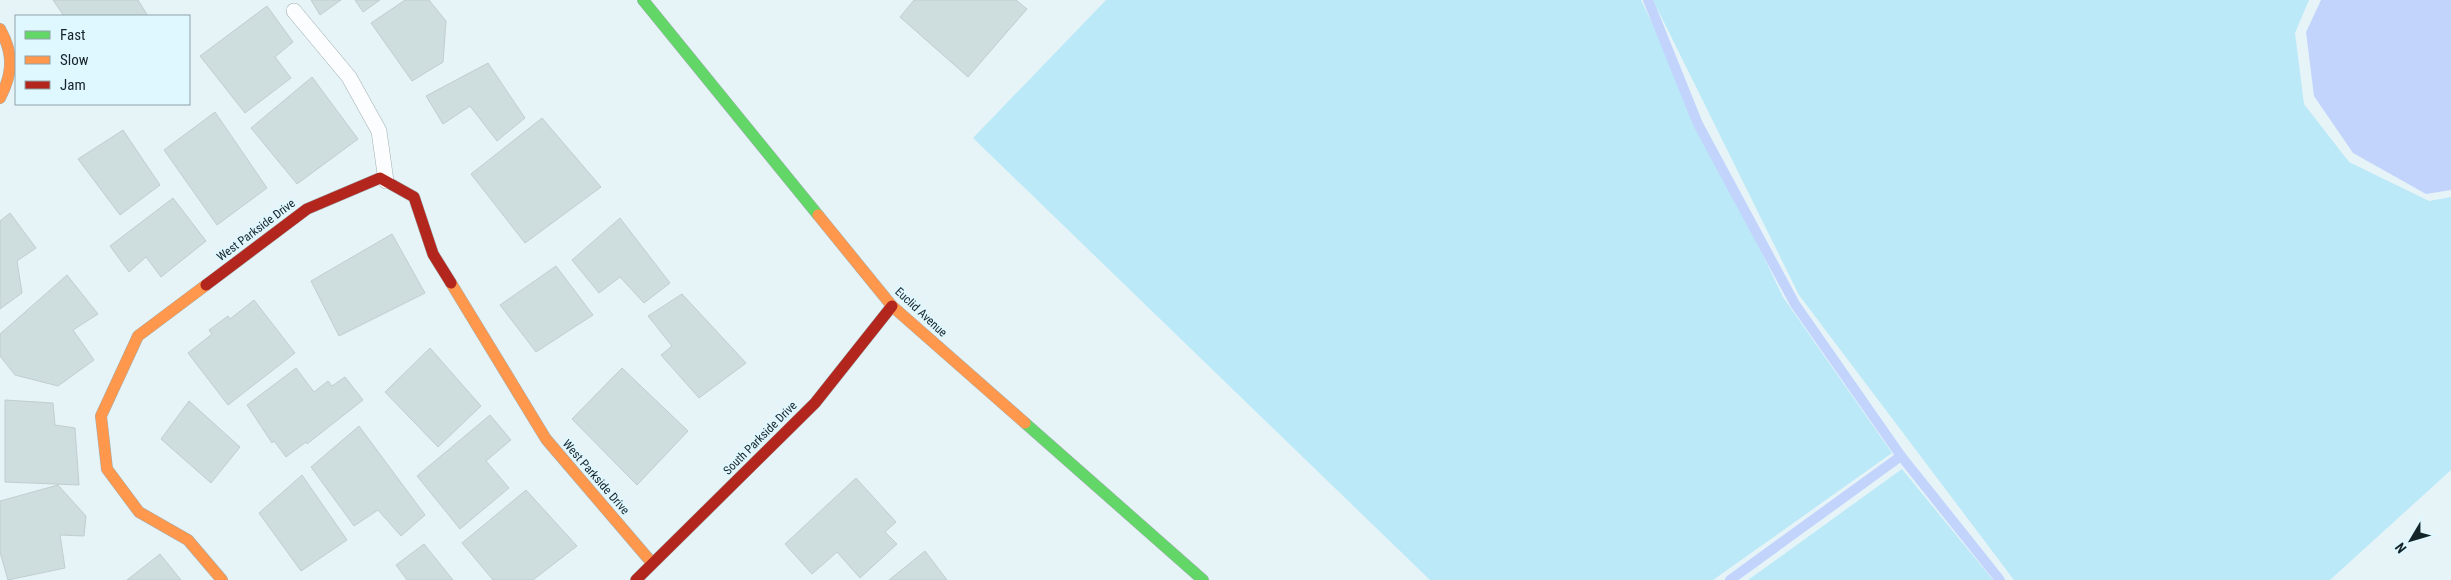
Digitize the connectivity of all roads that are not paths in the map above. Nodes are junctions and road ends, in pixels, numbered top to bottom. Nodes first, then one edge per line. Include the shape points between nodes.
1 (643, 0) edge
2 (294, 12) dead end
3 (0, 29) edge
4 (0, 98) edge
5 (386, 181) junction
6 (892, 306) junction
7 (652, 563) junction
8 (222, 580) edge
9 (636, 580) edge
10 (1203, 580) edge

1 - 6 street, Euclid Avenue
2 - 5 lane via 349,77 379,131
3 - 4 street via 8,43 12,62 9,81
5 - 7 street, West Parkside Drive via 414,197 434,254 546,440
5 - 8 street, West Parkside Drive via 380,178 307,209 138,336 101,416 107,469 139,512 188,540
6 - 7 street, South Parkside Drive via 815,403
6 - 10 street, Euclid Avenue
7 - 9 street, South Parkside Drive

